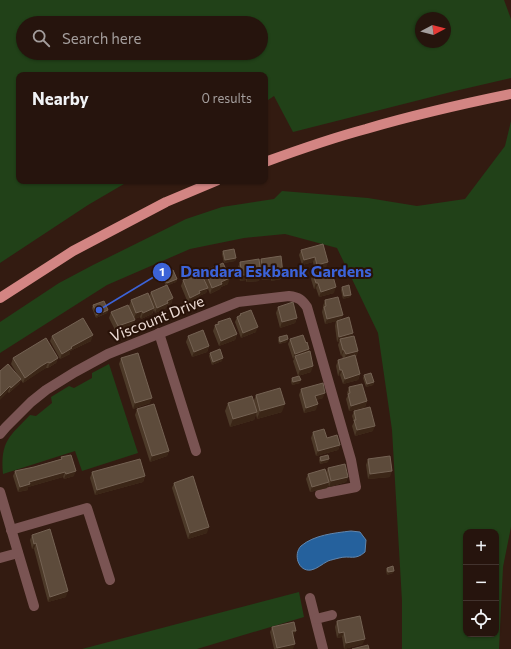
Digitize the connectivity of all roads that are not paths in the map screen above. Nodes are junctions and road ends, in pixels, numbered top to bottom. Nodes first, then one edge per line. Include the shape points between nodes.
1 (511, 94) edge
2 (268, 161) edge
3 (209, 184) edge
4 (0, 298) edge
5 (159, 333) junction
6 (0, 434) edge
7 (196, 451) dead end
8 (0, 492) edge
9 (320, 494) dead end
10 (11, 530) junction
11 (18, 553) junction
12 (0, 558) edge
13 (110, 580) dead end
14 (310, 598) dead end
15 (34, 606) dead end
16 (332, 615) dead end
17 (316, 620) junction
18 (323, 649) edge

1 - 2 main road via 365,129
3 - 4 main road via 166,202 73,251
5 - 6 street, Viscount Drive via 108,354 52,386 31,402
5 - 7 street
5 - 9 street, Viscount Drive via 246,300 289,296 303,300 308,308 351,460 356,487
8 - 10 street
10 - 11 street
10 - 13 street via 87,508
11 - 12 street
11 - 15 street
14 - 17 street
16 - 17 street
17 - 18 street

